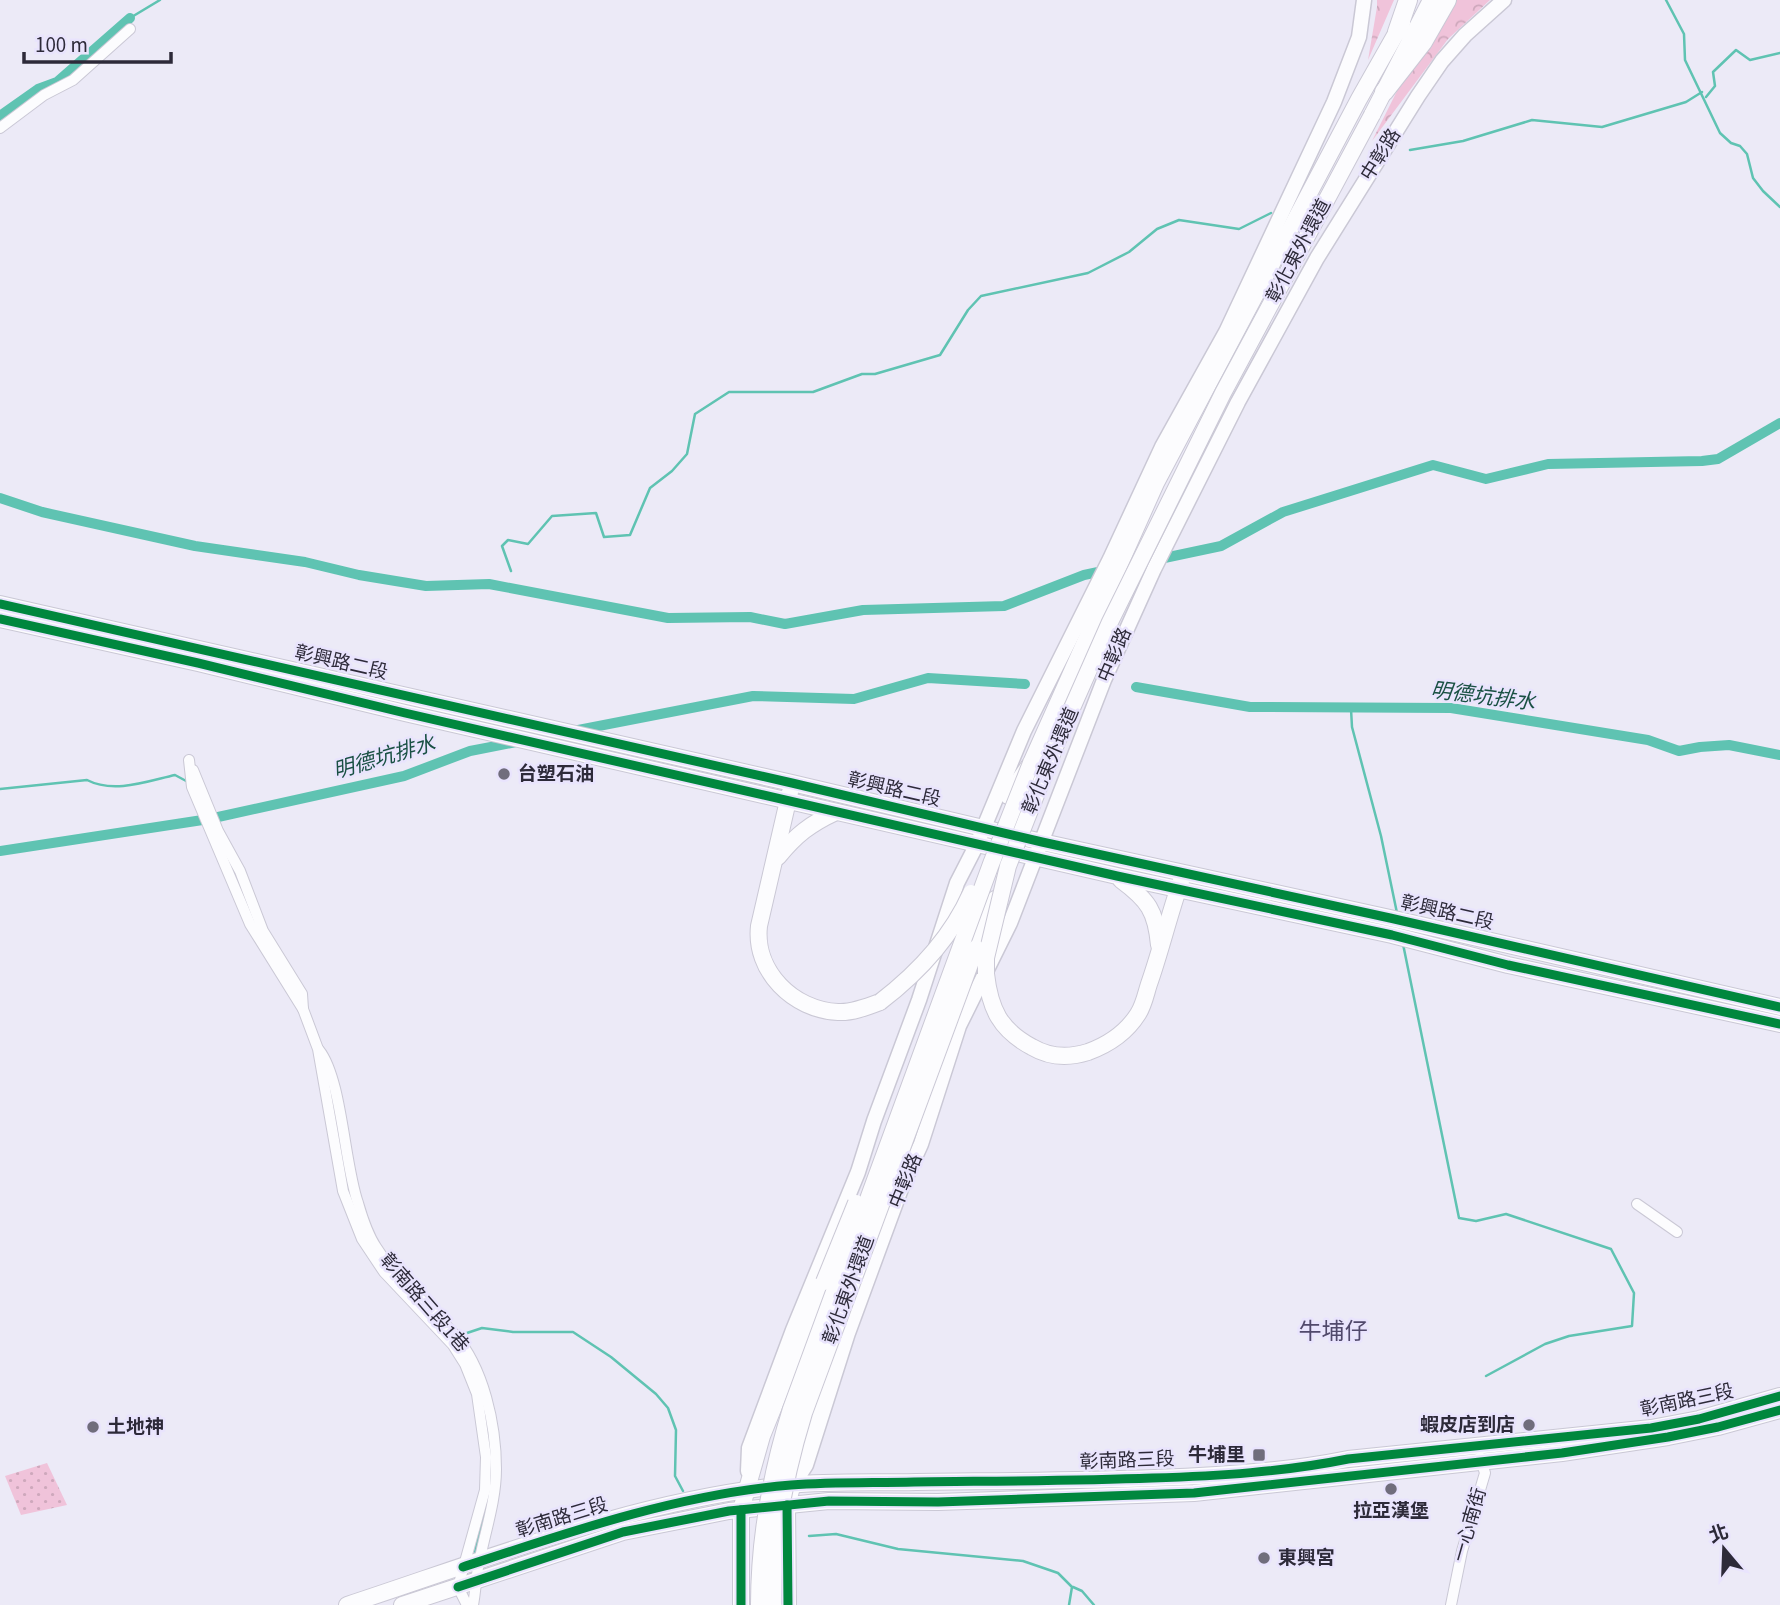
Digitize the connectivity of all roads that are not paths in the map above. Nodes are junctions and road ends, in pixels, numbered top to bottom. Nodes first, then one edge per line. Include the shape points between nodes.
1 (1364, 0) edge
2 (1408, 0) edge
3 (1415, 0) edge
4 (1431, 0) edge
5 (1447, 0) edge
6 (1504, 0) edge
7 (130, 29) dead end
8 (1397, 32) junction
9 (1384, 92) junction
10 (0, 128) edge
11 (0, 604) edge
12 (0, 619) edge
13 (1031, 763) junction
14 (792, 783) junction
15 (788, 801) junction
16 (205, 808) dead end
17 (836, 813) junction
18 (980, 836) junction
19 (1039, 849) junction
20 (774, 862) junction
21 (1008, 866) junction
22 (1184, 872) junction
23 (1116, 876) junction
24 (1178, 888) junction
25 (1160, 953) junction
26 (1780, 1006) edge
27 (1780, 1024) edge
28 (318, 1049) junction
29 (908, 1108) junction
30 (874, 1121) junction
31 (921, 1144) junction
32 (858, 1172) junction
33 (902, 1186) junction
34 (1637, 1204) dead end
35 (1677, 1233) dead end
36 (1780, 1396) edge
37 (1780, 1410) edge
38 (1478, 1446) junction
39 (1481, 1463) junction
40 (792, 1485) junction
41 (747, 1489) junction
42 (788, 1505) junction
43 (741, 1510) junction
44 (479, 1562) junction
45 (463, 1567) junction
46 (477, 1581) junction
47 (458, 1587) junction
48 (347, 1605) edge
49 (402, 1605) edge
50 (467, 1605) edge
51 (473, 1605) edge
52 (741, 1605) edge
53 (759, 1605) edge
54 (773, 1605) edge
55 (788, 1605) edge
56 (1451, 1605) edge

1 - 18 street via 1359,37 1334,102 1226,332 1162,446 1024,731
2 - 8 highway
3 - 8 main road, 彰化東外環道
4 - 9 main road, 彰化東外環道
5 - 9 highway via 1423,42
6 - 19 street, 中彰路 via 1442,61 1391,138 1317,258 1238,402 1104,680
7 - 10 street via 73,80
8 - 13 main road, 彰化東外環道 via 1156,483
9 - 21 main road, 彰化東外環道, bridge via 1223,393 1131,577
11 - 14 main road, 彰興路二段
12 - 15 main road, 彰興路二段
13 - 20 main road, bridge via 1008,796 963,911 929,959 880,1002 839,1012 818,1009 784,991 757,941
13 - 29 main road, 彰化東外環道, bridge
14 - 15 main road
14 - 18 main road, 彰興路二段
15 - 17 main road, 彰興路二段
15 - 20 main road
16 - 28 street, 彰南路三段1巷 via 250,924 303,1009
17 - 18 main road, 彰興路二段
17 - 20 main road via 795,836
18 - 19 main road, 彰興路二段
18 - 30 street via 957,884
19 - 22 main road, 彰興路二段
19 - 23 main road, 彰興路二段
19 - 31 street, 中彰路 via 1010,923 959,1026
21 - 25 main road, bridge via 986,958 987,986 996,1017 1021,1042 1042,1053 1064,1056 1107,1045 1140,1012
21 - 29 main road, 彰化東外環道, bridge
22 - 24 main road
22 - 26 main road, 彰興路二段
23 - 24 main road, 彰興路二段
23 - 25 main road via 1151,908
24 - 25 main road
24 - 27 main road, 彰興路二段
28 - 44 street, 彰南路三段1巷 via 327,1060 358,1203 376,1246 472,1357 485,1393 496,1469
28 - 45 street, 彰南路三段1巷 via 343,1191 362,1239 372,1257 453,1345 477,1394 486,1457 485,1490
29 - 40 main road, bridge via 899,1176 812,1415
29 - 41 main road, bridge via 873,1160 770,1414
29 - 53 main road, 彰化東外環道, bridge via 779,1446 764,1522
29 - 54 main road, 彰化東外環道, bridge via 793,1449 778,1523
30 - 31 street
30 - 32 street
31 - 33 street, 中彰路
32 - 33 street
32 - 41 street via 749,1448
33 - 40 street, 中彰路 via 806,1465
34 - 35 street
36 - 38 main road, 彰南路三段 via 1651,1428
37 - 39 main road, 彰南路三段 via 1668,1437
38 - 39 street, 一心南街
38 - 40 main road, 彰南路三段 via 1221,1475
39 - 42 main road, 彰南路三段 via 1194,1493
39 - 56 street, 一心南街 via 1485,1473 1461,1551
40 - 41 main road, 彰南路三段
40 - 42 main road
41 - 43 main road
41 - 44 main road, 彰南路三段 via 618,1519
42 - 43 main road, 彰南路三段
42 - 55 main road
43 - 46 main road, 彰南路三段 via 623,1532
43 - 52 main road
44 - 45 main road, 彰南路三段
44 - 46 street, 彰南路三段1巷
45 - 47 street, 彰南路三段1巷
45 - 48 main road, 彰南路三段
46 - 47 main road, 彰南路三段
46 - 51 street, 彰南路三段1巷
47 - 49 main road, 彰南路三段
47 - 50 street

